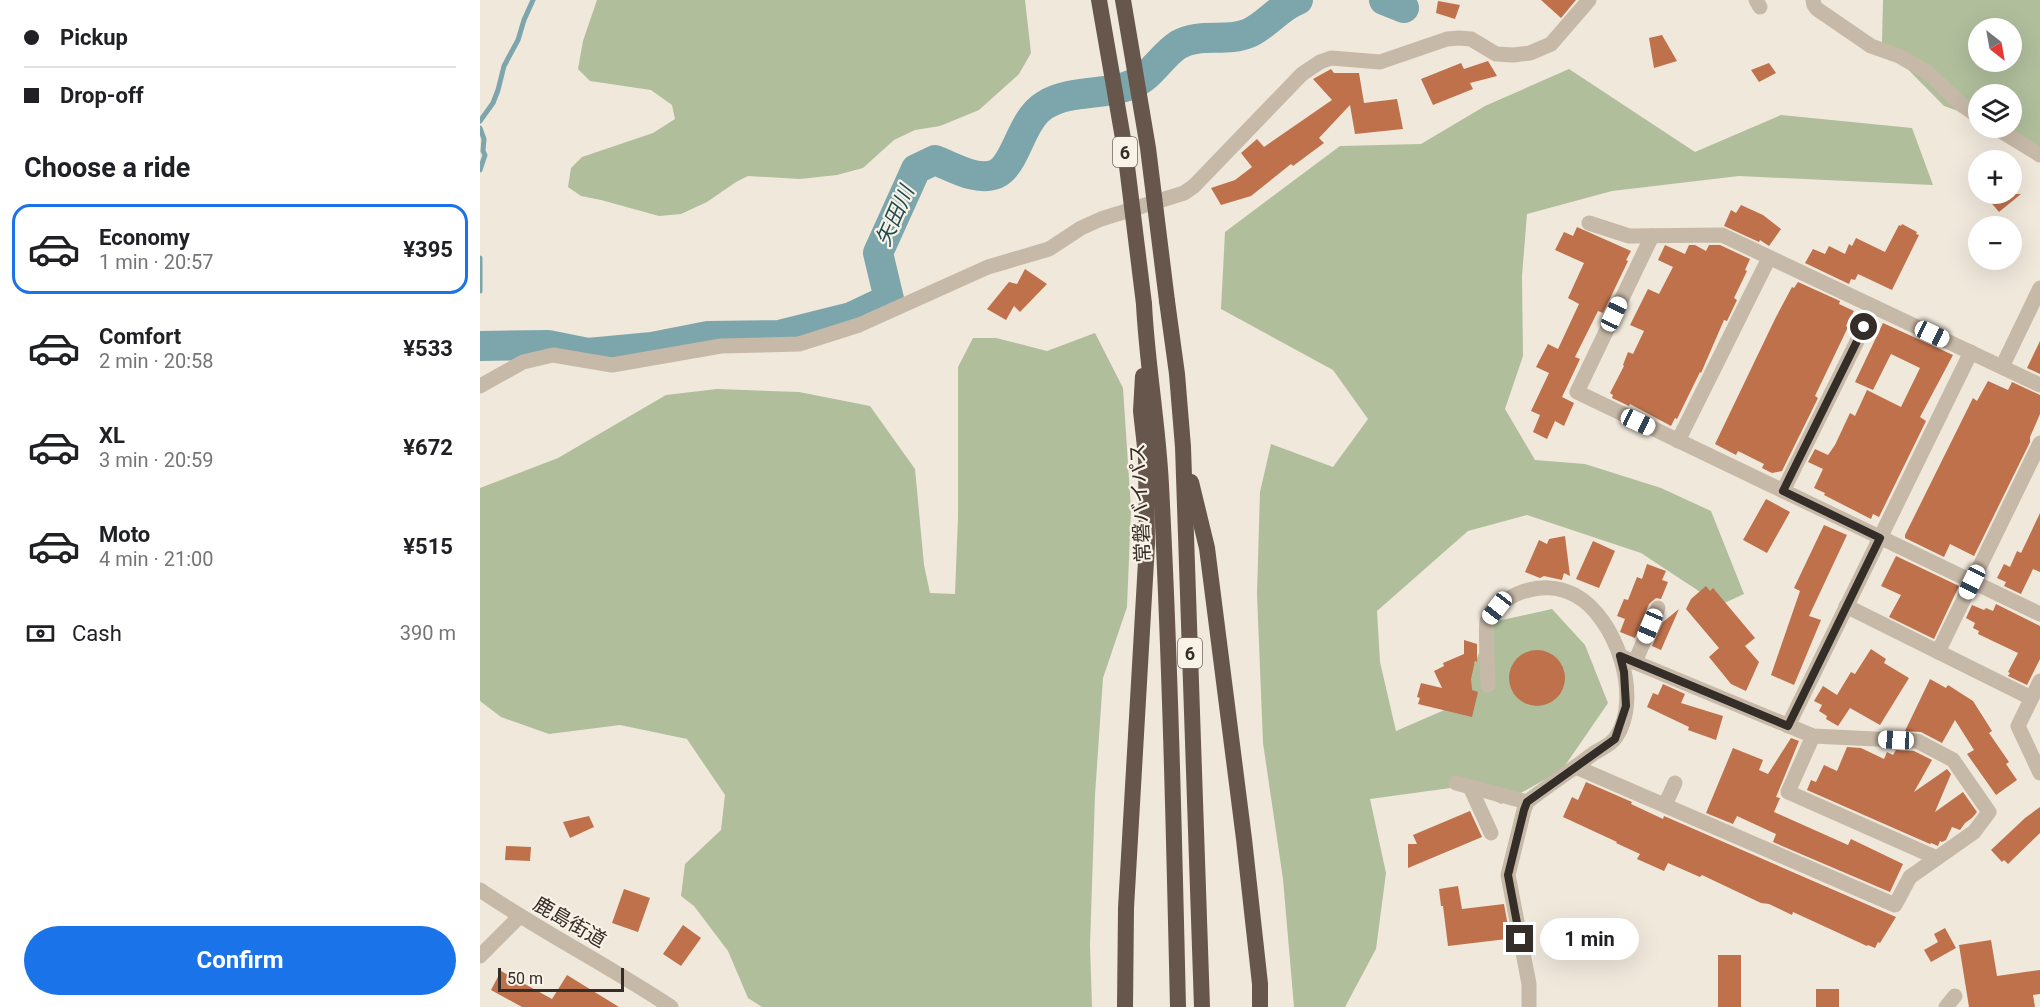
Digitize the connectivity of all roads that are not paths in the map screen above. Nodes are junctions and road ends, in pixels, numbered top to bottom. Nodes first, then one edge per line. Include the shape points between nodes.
1 (1099, 0) edge
2 (1123, 0) edge
3 (1589, 0) edge
4 (1813, 0) edge
5 (1968, 109) edge
6 (2012, 138) edge
7 (2040, 155) edge
8 (1589, 223) dead end
9 (1652, 236) junction
10 (1769, 258) junction
11 (2040, 288) edge
12 (1874, 307) junction
13 (1146, 334) junction
14 (1971, 352) junction
15 (2002, 367) junction
16 (2040, 385) edge
17 (480, 386) edge
18 (1678, 441) junction
19 (2040, 443) edge
20 (1183, 447) junction
21 (1783, 491) junction
22 (1880, 538) junction
23 (1972, 582) junction
24 (1846, 606) junction
25 (1658, 608) dead end
26 (2040, 614) edge
27 (1938, 652) junction
28 (1620, 656) junction
29 (1635, 662) junction
30 (2040, 681) edge
31 (1488, 685) dead end
32 (2031, 698) junction
33 (1788, 726) junction
34 (1813, 736) junction
35 (1576, 767) junction
36 (2040, 773) edge
37 (1675, 783) dead end
38 (1527, 802) junction
39 (1665, 806) junction
40 (1491, 833) dead end
41 (1937, 858) junction
42 (480, 890) edge
43 (519, 917) junction
44 (480, 956) edge
45 (671, 1007) edge
46 (1125, 1007) edge
47 (1178, 1007) edge
48 (1202, 1007) edge
49 (1260, 1007) edge
50 (1528, 1007) edge

1 - 13 highway, 常磐バイパス / 6, bridge via 1125,150
2 - 20 highway, 6, bridge via 1148,148
3 - 17 street via 1551,44 1530,53 1496,54 1471,39 1459,38 1380,62 1341,58 1320,62 1302,74 1184,193 1101,219 1049,249 980,270 860,325 800,344 722,346 612,366 553,355 523,363
4 - 5 street via 1817,9 1871,46 1927,72
6 - 7 street
8 - 9 street via 1629,236
9 - 10 street via 1722,235
9 - 18 street via 1577,392
10 - 12 street
10 - 18 street
11 - 15 street
12 - 14 street
12 - 21 street
13 - 46 highway via 1141,411 1148,544 1126,908
13 - 47 highway, 常磐バイパス / 6 via 1161,484
14 - 15 street
14 - 22 street
15 - 16 street
18 - 21 street
19 - 23 street
20 - 48 highway, 6
20 - 49 highway via 1207,548 1244,839
21 - 22 street
22 - 23 street
22 - 24 street
23 - 26 street
23 - 27 street
24 - 27 street
24 - 33 street
25 - 29 street
27 - 32 street
28 - 29 street
28 - 31 street via 1609,630 1589,606 1576,596 1541,587 1511,596 1487,621
28 - 35 street via 1627,692 1620,727 1615,739
29 - 33 street
30 - 32 street
32 - 36 street via 2018,726
33 - 34 street
34 - 41 street via 1788,792
34 - 41 street via 1917,741 1953,760 1989,813 1974,832
35 - 38 street
35 - 39 street
37 - 39 street
38 - 40 street via 1463,785
38 - 50 street via 1508,875 1529,984
39 - 41 street via 1895,904 1910,876
42 - 43 street, 鹿島街道
43 - 44 street
43 - 45 street, 鹿島街道

